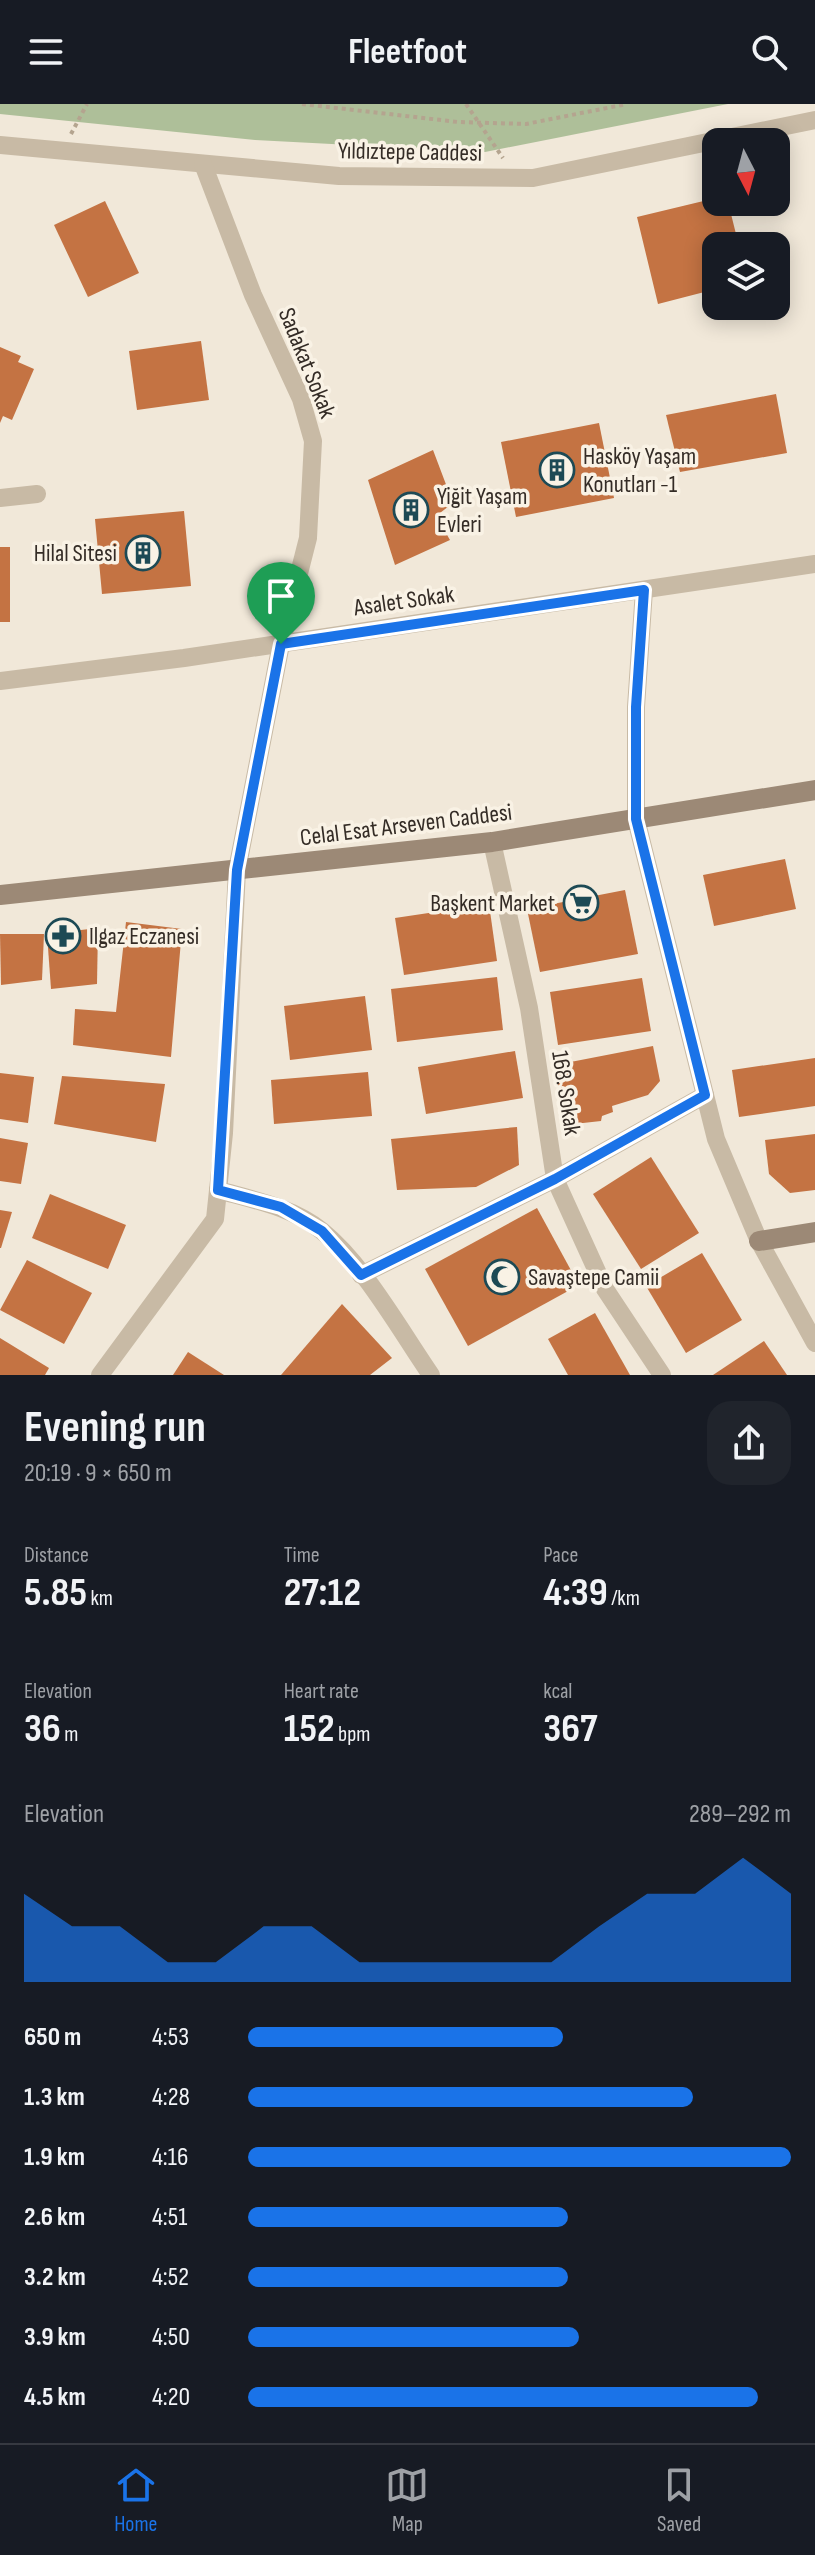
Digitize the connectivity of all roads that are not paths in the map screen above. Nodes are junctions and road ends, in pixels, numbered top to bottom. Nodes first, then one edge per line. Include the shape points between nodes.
1 (815, 120) edge
2 (0, 145) edge
3 (203, 164) junction
4 (37, 494) dead end
5 (0, 498) edge
6 (815, 564) edge
7 (644, 590) junction
8 (281, 644) junction
9 (0, 681) edge
10 (815, 790) edge
11 (636, 819) junction
12 (492, 842) junction
13 (237, 870) junction
14 (0, 895) edge
15 (705, 1095) junction
16 (555, 1179) junction
17 (218, 1190) junction
18 (815, 1232) edge
19 (759, 1241) junction
20 (361, 1275) junction
21 (815, 1343) edge
22 (100, 1375) edge
23 (431, 1375) edge
24 (662, 1375) edge

1 - 3 street, Yıldıztepe Caddesi via 533,178 339,176
2 - 3 street, Yıldıztepe Caddesi
3 - 8 street, Sadakat Sokak via 253,295 301,399 313,441 308,538
4 - 5 street
6 - 7 street, Asalet Sokak
7 - 8 street, Asalet Sokak
7 - 11 street
8 - 9 street, Asalet Sokak
8 - 13 street, Sadakat Sokak
10 - 11 main road, Celal Esat Arseven Caddesi
11 - 12 main road, Celal Esat Arseven Caddesi
11 - 15 street
12 - 13 main road, Celal Esat Arseven Caddesi
12 - 16 street, 168. Sokak via 529,1008
13 - 14 main road, Celal Esat Arseven Caddesi
13 - 17 street, Sadakat Sokak
15 - 16 street
15 - 19 street via 716,1139
16 - 20 street
16 - 24 street, 168. Sokak via 605,1289
17 - 20 street via 281,1207 322,1231
17 - 22 street, Sadakat Sokak via 215,1219 198,1246
18 - 19 main road
19 - 21 street
20 - 23 street

